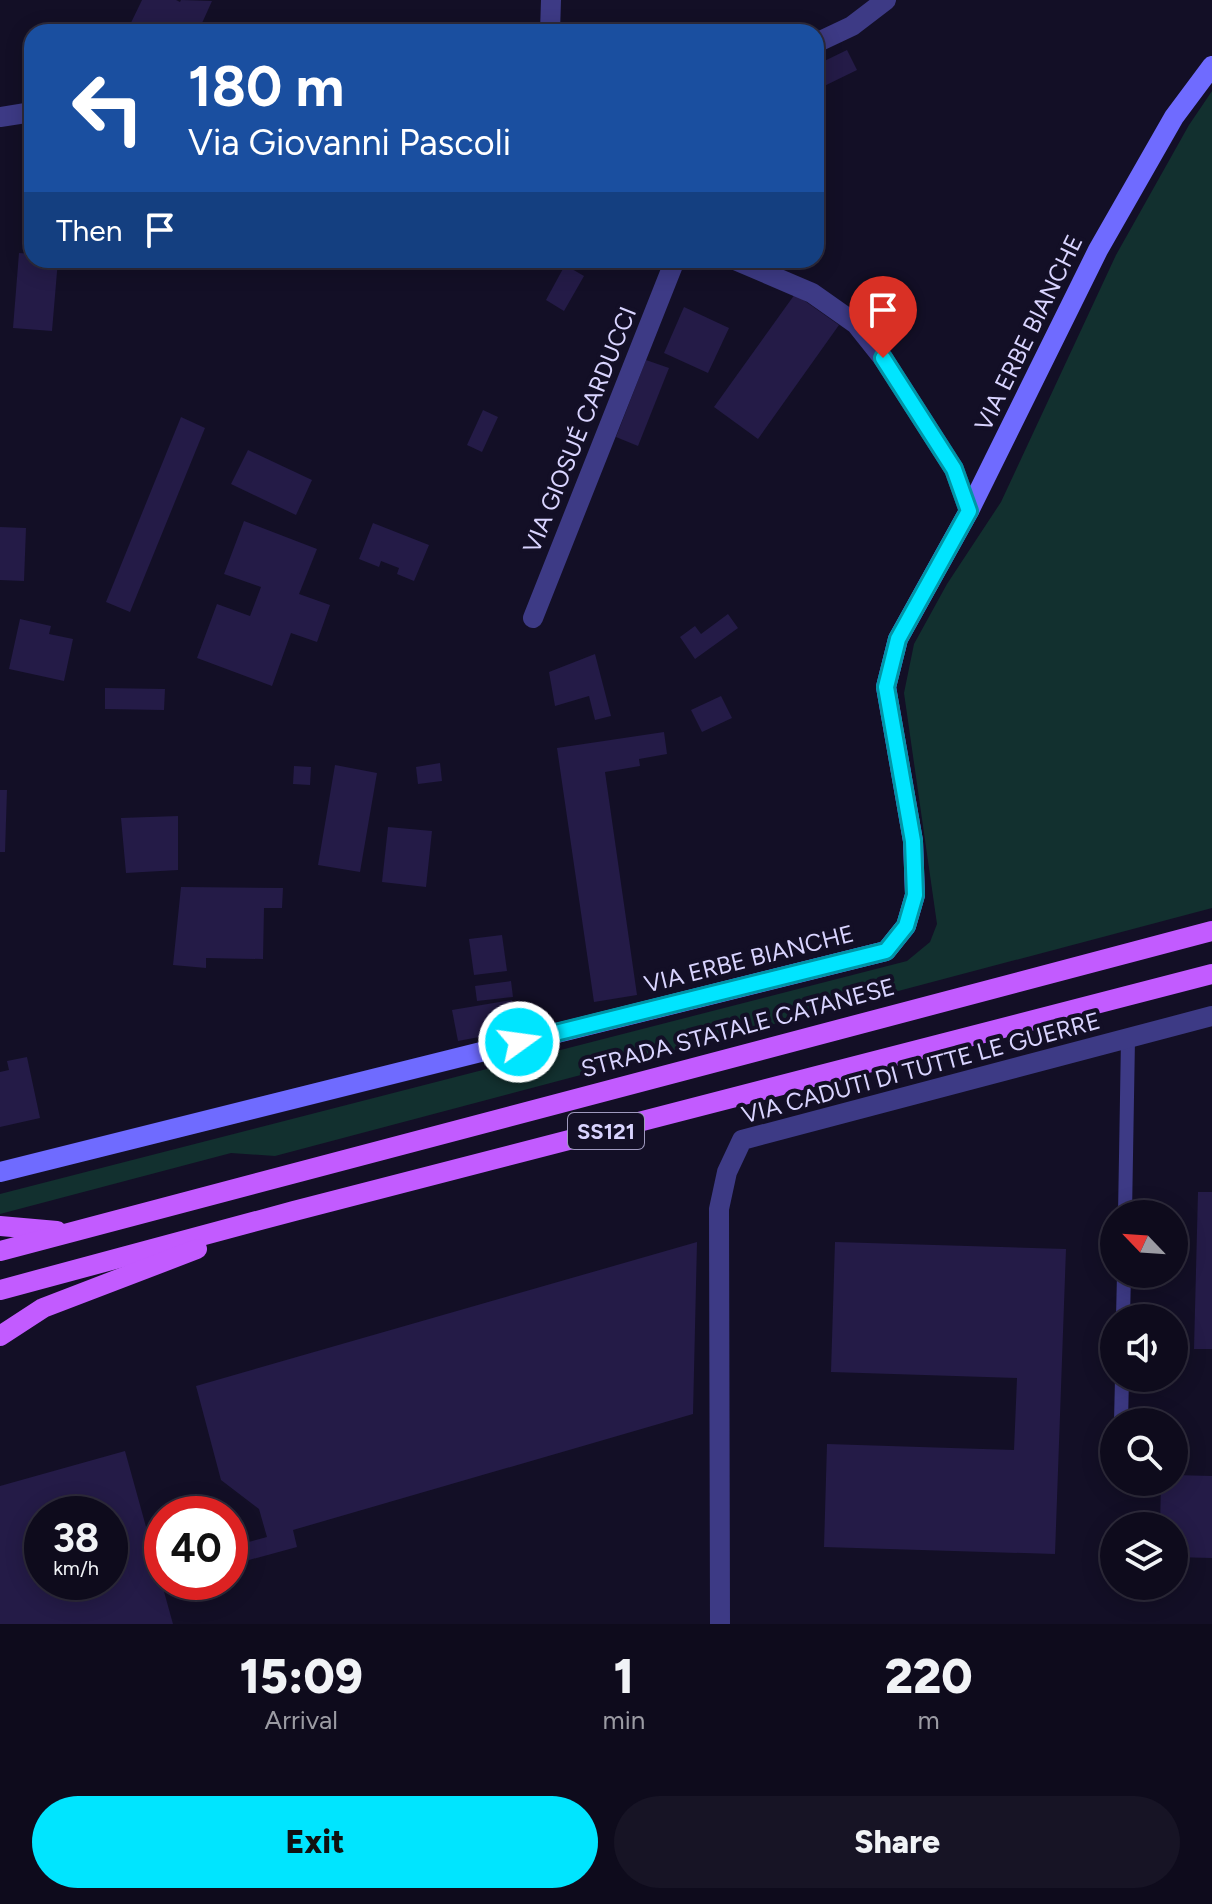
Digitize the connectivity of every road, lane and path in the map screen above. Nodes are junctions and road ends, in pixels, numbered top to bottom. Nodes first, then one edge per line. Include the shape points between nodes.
1 (551, 0) edge
2 (886, 0) edge
3 (550, 24) edge
4 (824, 39) edge
5 (1212, 66) edge
6 (24, 113) edge
7 (0, 117) edge
8 (672, 268) edge
9 (754, 268) edge
10 (969, 511) junction
11 (533, 618) dead end
12 (1212, 931) edge
13 (1212, 974) edge
14 (1212, 1016) edge
15 (1128, 1039) junction
16 (0, 1172) edge
17 (1125, 1200) edge
18 (294, 1211) junction
19 (0, 1226) edge
20 (72, 1232) junction
21 (0, 1251) edge
22 (0, 1290) edge
23 (0, 1336) edge
24 (720, 1624) edge

1 - 3 street
2 - 4 street
5 - 10 street, VIA ERBE BIANCHE via 1174,117 1098,250
6 - 7 street
8 - 11 street, VIA GIOSUÉ CARDUCCI
9 - 10 street via 812,293 856,324 954,469
10 - 16 street, VIA ERBE BIANCHE via 898,639 886,687 913,841 915,895 906,926 886,951
12 - 20 main road, STRADA STATALE CATANESE / SS121
13 - 18 main road, SS121
14 - 15 street, VIA CADUTI DI TUTTE LE GUERRE
15 - 17 lane
15 - 24 street, VIA CADUTI DI TUTTE LE GUERRE via 742,1140 727,1172 719,1209
18 - 22 main road, SS121
18 - 23 main road via 43,1308
19 - 20 main road
20 - 21 main road, STRADA STATALE CATANESE / SS121

